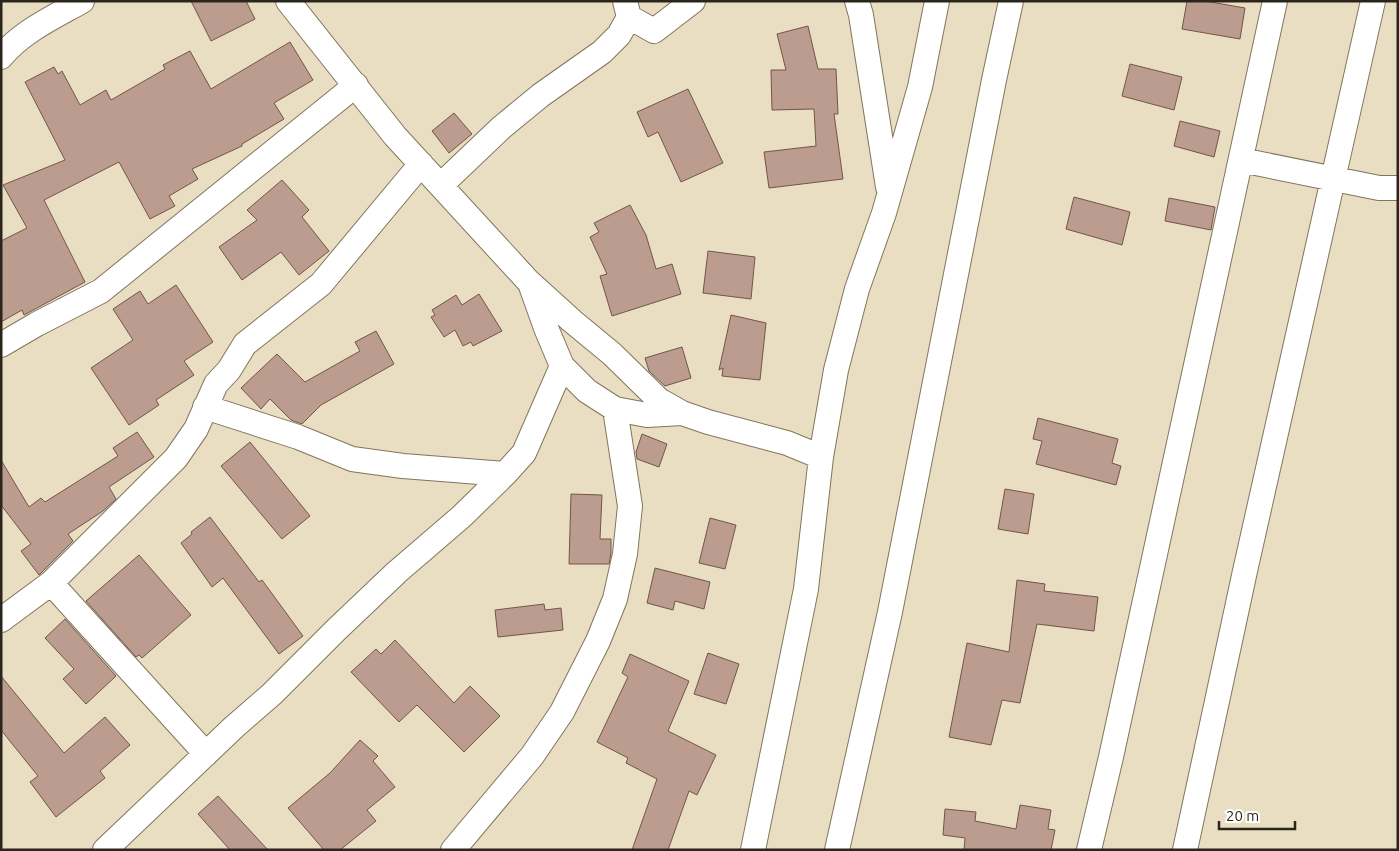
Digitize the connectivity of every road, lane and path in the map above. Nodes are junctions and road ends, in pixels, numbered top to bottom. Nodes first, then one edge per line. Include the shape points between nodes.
1 (82, 1) edge
2 (288, 1) edge
3 (693, 1) edge
4 (857, 1) edge
5 (937, 1) edge
6 (1011, 1) edge
7 (1276, 1) edge
8 (1373, 1) edge
9 (627, 9) edge
10 (1, 57) edge
11 (356, 85) junction
12 (1241, 160) junction
13 (421, 164) junction
14 (1334, 179) junction
15 (441, 185) junction
16 (1398, 188) edge
17 (889, 193) junction
18 (530, 282) junction
19 (1, 345) edge
20 (562, 366) junction
21 (205, 407) junction
22 (614, 409) junction
23 (682, 413) junction
24 (821, 457) junction
25 (506, 474) junction
26 (51, 583) junction
27 (1, 620) edge
28 (206, 754) junction
29 (105, 850) edge
30 (453, 850) edge
31 (753, 850) edge
32 (837, 850) edge
33 (1089, 850) edge
34 (1185, 850) edge

1 - 10 street via 32,30
2 - 11 street
3 - 9 street via 654,31
4 - 17 street
5 - 17 street via 920,87
6 - 32 street via 890,612
7 - 12 street
8 - 14 street
9 - 15 street via 619,36 502,127
11 - 13 street
11 - 19 street via 101,291
12 - 14 street
12 - 33 street
13 - 15 street
13 - 21 street via 321,284 245,344 216,384
14 - 16 street via 1379,188
14 - 34 street
15 - 18 street
17 - 24 street via 856,289 836,370
18 - 20 street
18 - 23 street via 659,400
20 - 22 street via 587,391
20 - 25 street via 524,453
21 - 25 street via 298,437 352,459
21 - 26 street via 196,429 176,458
22 - 23 street via 647,415
22 - 30 street via 630,506 625,554 615,599 562,712 532,756
23 - 24 street via 787,443
24 - 31 street via 806,589
25 - 28 street via 461,518 397,572
26 - 27 street
26 - 28 street
28 - 29 street

